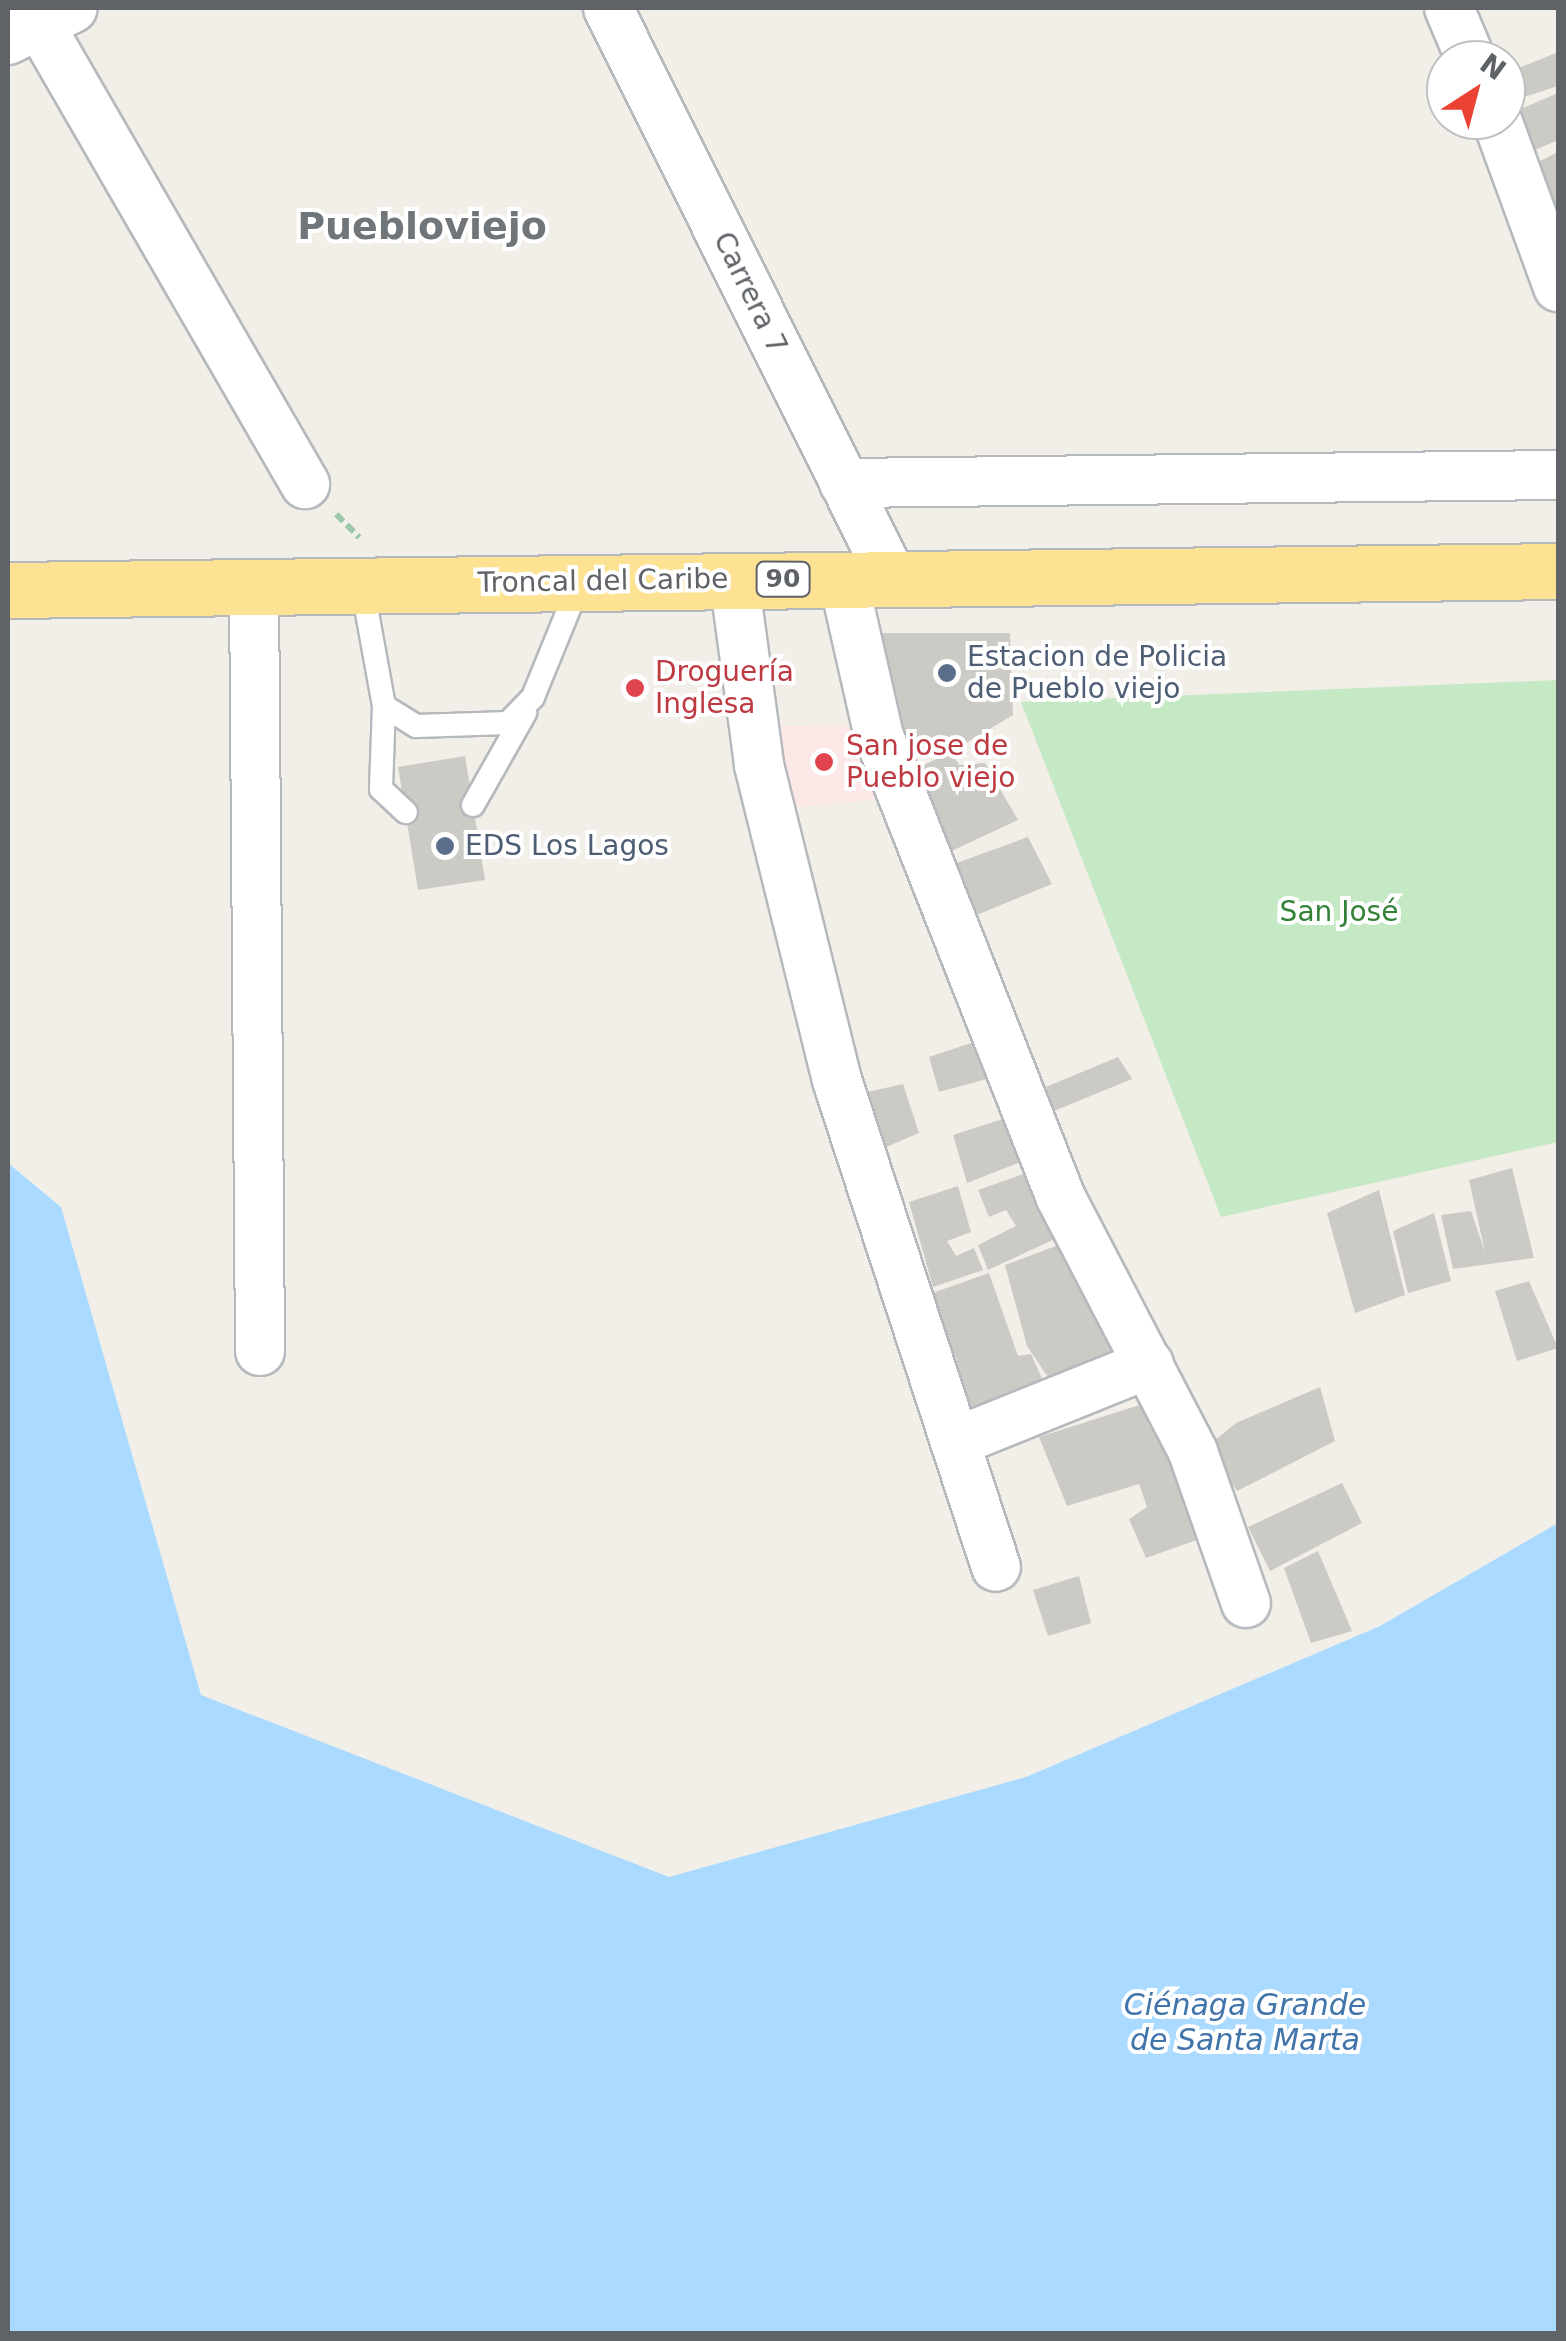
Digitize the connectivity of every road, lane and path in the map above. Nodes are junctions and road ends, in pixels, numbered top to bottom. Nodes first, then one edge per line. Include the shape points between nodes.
1 (608, 8) edge
2 (1449, 8) edge
3 (37, 19) edge
4 (1463, 40) edge
5 (1503, 140) edge
6 (1558, 287) edge
7 (1558, 476) edge
8 (844, 483) junction
9 (305, 484) dead end
10 (1558, 570) edge
11 (868, 578) junction
12 (734, 579) junction
13 (580, 581) junction
14 (362, 584) junction
15 (254, 586) junction
16 (8, 590) edge
17 (533, 697) junction
18 (384, 706) junction
19 (473, 805) dead end
20 (406, 812) dead end
21 (260, 1350) dead end
22 (1149, 1364) junction
23 (955, 1442) junction
24 (996, 1566) dead end
25 (1246, 1603) dead end

1 - 8 street, Carrera 7
2 - 4 street
3 - 9 street
5 - 6 street
7 - 8 street
8 - 11 street, Carrera 7
10 - 11 highway, Troncal del Caribe / 90
11 - 12 highway, Troncal del Caribe / 90
11 - 22 street, Carrera 7 via 879,736 1060,1196
12 - 13 highway, Troncal del Caribe / 90
12 - 23 street via 759,764 837,1080
13 - 14 highway, Troncal del Caribe / 90
13 - 17 lane
14 - 15 highway, Troncal del Caribe / 90
14 - 18 lane
15 - 16 highway, Troncal del Caribe / 90
15 - 21 street
17 - 18 lane via 508,723 416,726
17 - 19 lane
18 - 20 lane via 382,789
22 - 23 street
22 - 25 street, Carrera 7 via 1193,1452
23 - 24 street

